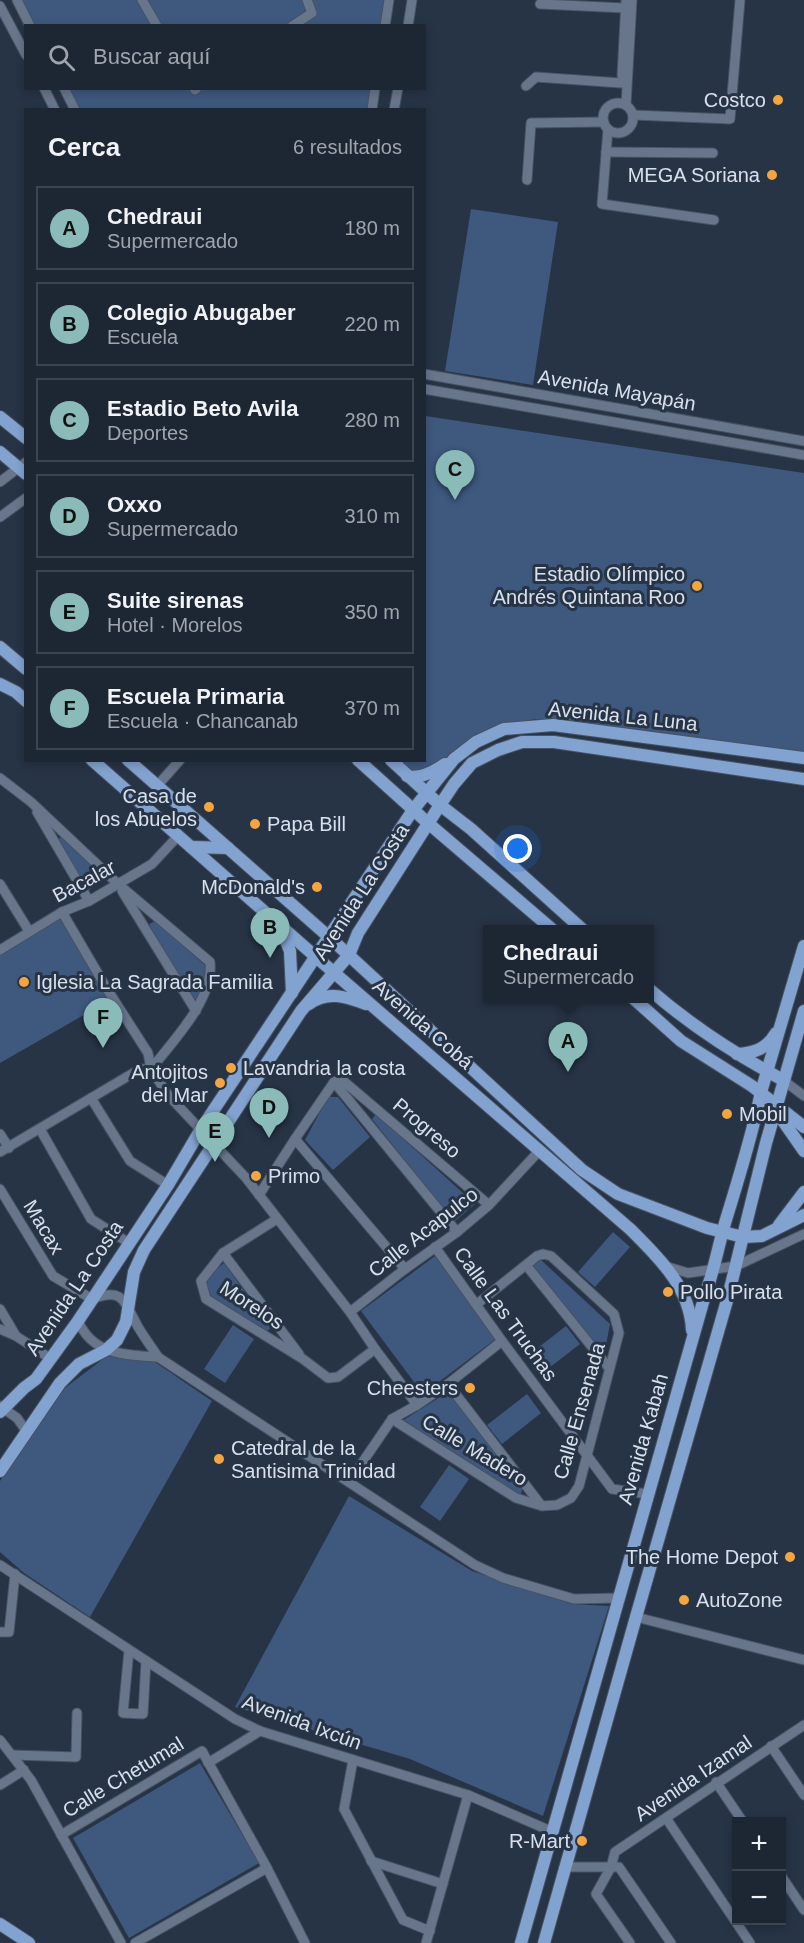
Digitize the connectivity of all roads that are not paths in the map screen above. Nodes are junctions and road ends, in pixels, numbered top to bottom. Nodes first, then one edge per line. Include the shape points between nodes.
1 (17, 0) edge
2 (142, 0) edge
3 (308, 0) edge
4 (389, 0) edge
5 (632, 0) edge
6 (740, 0) edge
7 (410, 1) edge
8 (540, 4) dead end
9 (625, 4) edge
10 (0, 6) edge
11 (29, 24) edge
12 (156, 24) edge
13 (295, 24) edge
14 (385, 24) edge
15 (408, 24) edge
16 (24, 51) edge
17 (621, 83) junction
18 (526, 86) dead end
19 (45, 90) edge
20 (65, 90) edge
21 (375, 90) edge
22 (398, 90) edge
23 (623, 104) junction
24 (54, 108) edge
25 (74, 108) edge
26 (372, 108) edge
27 (394, 108) edge
28 (633, 115) junction
29 (606, 126) junction
30 (606, 152) junction
31 (713, 153) dead end
32 (527, 180) dead end
33 (714, 220) dead end
34 (426, 374) edge
35 (426, 389) edge
36 (647, 414) junction
37 (0, 417) edge
38 (645, 428) junction
39 (24, 436) edge
40 (0, 440) edge
41 (804, 441) edge
42 (0, 452) edge
43 (804, 456) edge
44 (20, 466) edge
45 (0, 482) edge
46 (24, 499) edge
47 (0, 516) edge
48 (0, 647) edge
49 (24, 667) edge
50 (0, 684) edge
51 (24, 699) edge
52 (476, 742) junction
53 (772, 753) junction
54 (485, 756) junction
55 (804, 758) edge
56 (454, 759) junction
57 (94, 762) edge
58 (130, 762) edge
59 (178, 762) edge
60 (360, 762) edge
61 (392, 762) edge
62 (769, 773) junction
63 (407, 776) junction
64 (0, 778) edge
65 (804, 779) edge
66 (157, 786) junction
67 (425, 792) junction
68 (31, 802) junction
69 (440, 805) junction
70 (413, 810) junction
71 (428, 823) junction
72 (178, 836) junction
73 (191, 847) junction
74 (228, 848) junction
75 (0, 884) edge
76 (118, 884) junction
77 (89, 901) junction
78 (62, 912) junction
79 (279, 925) junction
80 (547, 925) edge
81 (577, 925) edge
82 (30, 931) junction
83 (329, 937) junction
84 (804, 946) edge
85 (0, 950) edge
86 (349, 955) junction
87 (315, 957) junction
88 (334, 972) junction
89 (292, 993) junction
90 (654, 993) edge
91 (638, 1003) edge
92 (654, 1003) edge
93 (284, 1004) junction
94 (375, 1008) junction
95 (196, 1011) junction
96 (804, 1011) edge
97 (299, 1012) junction
98 (677, 1014) junction
99 (782, 1024) junction
100 (415, 1043) junction
101 (737, 1054) junction
102 (461, 1059) junction
103 (151, 1069) junction
104 (767, 1072) junction
105 (783, 1080) junction
106 (338, 1081) junction
107 (761, 1092) junction
108 (804, 1096) edge
109 (91, 1098) junction
110 (777, 1104) junction
111 (804, 1127) edge
112 (39, 1129) junction
113 (201, 1129) junction
114 (0, 1134) edge
115 (295, 1139) junction
116 (213, 1143) junction
117 (4, 1150) edge
118 (540, 1150) junction
119 (804, 1151) edge
120 (582, 1170) junction
121 (168, 1185) junction
122 (0, 1189) edge
123 (804, 1192) edge
124 (259, 1195) junction
125 (594, 1197) junction
126 (489, 1205) junction
127 (804, 1215) edge
128 (277, 1220) junction
129 (777, 1228) junction
130 (457, 1232) junction
131 (723, 1232) junction
132 (804, 1234) edge
133 (742, 1237) junction
134 (129, 1243) junction
135 (435, 1247) junction
136 (223, 1253) junction
137 (526, 1265) junction
138 (736, 1266) junction
139 (668, 1267) junction
140 (405, 1269) junction
141 (714, 1270) junction
142 (92, 1299) junction
143 (477, 1304) junction
144 (129, 1306) junction
145 (0, 1308) edge
146 (350, 1312) junction
147 (78, 1321) junction
148 (0, 1329) edge
149 (15, 1336) junction
150 (692, 1339) junction
151 (502, 1341) junction
152 (375, 1349) junction
153 (106, 1350) junction
154 (158, 1357) junction
155 (51, 1359) junction
156 (303, 1359) junction
157 (609, 1368) junction
158 (448, 1384) junction
159 (417, 1405) junction
160 (1, 1409) edge
161 (392, 1419) junction
162 (27, 1432) junction
163 (586, 1455) junction
164 (0, 1470) edge
165 (350, 1482) junction
166 (647, 1494) junction
167 (557, 1505) joint
168 (542, 1506) junction
169 (0, 1565) edge
170 (15, 1574) junction
171 (618, 1598) junction
172 (636, 1617) junction
173 (0, 1632) edge
174 (129, 1650) junction
175 (804, 1660) edge
176 (147, 1661) junction
177 (77, 1713) dead end
178 (804, 1725) edge
179 (260, 1731) junction
180 (0, 1740) edge
181 (771, 1746) junction
182 (13, 1755) junction
183 (353, 1760) junction
184 (208, 1763) junction
185 (24, 1770) junction
186 (717, 1782) junction
187 (0, 1785) edge
188 (468, 1795) junction
189 (804, 1795) edge
190 (740, 1817) edge
191 (666, 1818) junction
192 (553, 1832) junction
193 (62, 1835) junction
194 (371, 1861) junction
195 (566, 1867) junction
196 (615, 1867) junction
197 (267, 1868) junction
198 (786, 1883) edge
199 (443, 1884) junction
200 (804, 1910) edge
201 (0, 1924) edge
202 (430, 1930) junction
203 (29, 1943) edge
204 (121, 1943) edge
205 (135, 1943) edge
206 (305, 1943) edge
207 (426, 1943) edge
208 (521, 1943) edge
209 (544, 1943) edge
210 (630, 1943) edge
211 (671, 1943) edge
212 (750, 1943) edge

1 - 11 street
2 - 12 street
3 - 13 street via 312,13
4 - 14 street
5 - 23 street
6 - 28 street via 730,119
7 - 15 street
8 - 9 street
9 - 17 street
10 - 16 street
17 - 18 street via 536,77
17 - 23 street
19 - 24 street
20 - 25 street
21 - 26 street
22 - 27 street
23 - 28 street
23 - 29 street via 614,103 605,111
28 - 29 street via 633,123 622,133
29 - 30 street
29 - 32 street via 531,123
30 - 31 street
30 - 33 street via 602,204
34 - 36 street, Avenida Mayapán
35 - 38 street, Avenida Mayapán
36 - 38 street
36 - 41 street, Avenida Mayapán
37 - 39 main road
38 - 43 street, Avenida Mayapán
40 - 44 main road
42 - 44 main road
44 - 45 street
46 - 47 street
48 - 49 main road
50 - 51 main road
52 - 53 main road, Avenida La Luna via 504,729 553,725
52 - 54 main road
52 - 56 main road, Avenida La Luna
53 - 55 main road, Avenida La Luna
53 - 62 main road via 774,764
54 - 62 main road, Avenida La Luna via 522,742 554,742
54 - 69 main road, Avenida La Luna via 472,763
56 - 63 main road via 437,770
56 - 67 main road, Avenida La Luna
57 - 72 main road, Avenida Cobá
58 - 66 main road, Avenida Cobá
59 - 66 street
60 - 70 main road
61 - 63 main road
62 - 65 main road, Avenida La Luna
63 - 67 main road
64 - 68 street
66 - 74 main road, Avenida Cobá
67 - 69 main road
67 - 70 main road, Avenida La Costa
68 - 76 street
68 - 77 street
69 - 71 main road, Avenida La Costa
69 - 81 main road
70 - 71 main road
70 - 83 main road, Avenida La Costa
71 - 80 main road
71 - 86 main road, Avenida La Costa via 358,933
72 - 73 main road, Avenida Cobá
72 - 76 street, Bacalar via 152,864
73 - 74 main road
73 - 79 main road, Avenida Cobá
74 - 83 main road, Avenida Cobá
75 - 82 street
76 - 77 street, Bacalar
76 - 95 street
76 - 95 street via 210,962 212,975
77 - 78 street, Bacalar
78 - 82 street, Bacalar
78 - 103 street via 148,1053
79 - 87 main road, Avenida Cobá
79 - 89 main road via 290,951
82 - 85 street, Bacalar
83 - 86 main road, Avenida Cobá
83 - 87 main road, Avenida La Costa
84 - 99 main road, Avenida Kabah
86 - 88 main road, Avenida La Costa
86 - 102 main road, Avenida Cobá
87 - 88 main road, Avenida Cobá
87 - 89 main road, Avenida La Costa
88 - 94 main road, Avenida Cobá
88 - 97 main road, Avenida La Costa
89 - 93 main road, Avenida La Costa
90 - 98 main road
91 - 107 main road via 681,1041
92 - 98 main road
93 - 97 main road
93 - 113 main road, Avenida La Costa
94 - 97 main road via 338,995 313,1001
94 - 100 main road, Avenida Cobá
95 - 103 street
96 - 105 main road
97 - 116 main road, Avenida La Costa
98 - 101 main road
99 - 101 main road via 770,1043 751,1053
99 - 104 main road, Avenida Kabah
100 - 102 main road
100 - 118 main road, Avenida Cobá
101 - 104 main road
102 - 120 main road, Avenida Cobá
103 - 109 street via 140,1069
103 - 113 street via 168,1095
104 - 105 main road
104 - 107 main road, Avenida Kabah
105 - 108 street
105 - 110 main road
106 - 115 street
106 - 126 street, Progreso
106 - 130 street
107 - 110 main road
107 - 131 main road, Avenida Kabah
109 - 112 street
109 - 121 street via 130,1161
110 - 111 main road
110 - 119 main road via 781,1118
110 - 133 main road
112 - 117 street
112 - 134 street via 91,1219
113 - 116 street
113 - 121 main road, Avenida La Costa
114 - 117 street
115 - 124 street
115 - 140 street
116 - 124 street
116 - 144 main road, Avenida La Costa via 144,1250 134,1272
118 - 125 main road, Avenida Cobá
118 - 126 street, Calle Acapulco
120 - 125 main road
120 - 131 main road, Avenida Cobá via 618,1194
121 - 134 main road, Avenida La Costa
122 - 142 street, Macax via 53,1276
123 - 129 main road
124 - 128 street
125 - 139 main road, Avenida Cobá
126 - 130 street, Calle Acapulco
127 - 129 main road
128 - 136 street, Morelos
128 - 146 street
129 - 133 main road via 762,1236
130 - 135 street, Calle Acapulco
131 - 133 main road, Avenida Cobá
131 - 141 main road, Avenida Kabah
132 - 138 street
133 - 138 main road
134 - 142 main road, Avenida La Costa
135 - 140 street, Calle Acapulco
135 - 143 street, Calle Las Truchas
136 - 156 street
136 - 156 street, Morelos via 201,1281 206,1299
137 - 143 street, Calle Ensenada
137 - 157 street
137 - 157 street, Calle Ensenada via 537,1256 551,1256 614,1314 619,1333
138 - 141 street
138 - 172 main road
139 - 141 street via 688,1273
139 - 150 main road, Avenida Cobá via 691,1314
140 - 146 street, Calle Acapulco
141 - 150 main road, Avenida Kabah
142 - 144 street via 107,1293 118,1296
142 - 147 main road, Avenida La Costa
143 - 151 street, Calle Las Truchas
144 - 153 main road, Avenida La Costa via 122,1331
144 - 154 street
145 - 149 street
146 - 152 street
147 - 153 street via 91,1342
147 - 155 main road, Avenida La Costa
148 - 149 street
149 - 155 street
150 - 166 main road, Avenida Kabah
151 - 158 street
151 - 163 street, Calle Las Truchas
152 - 156 street, Morelos via 338,1377 328,1378
152 - 159 street
153 - 154 street
153 - 162 main road, Avenida La Costa via 80,1364 60,1383
154 - 165 street
155 - 160 main road, Avenida La Costa via 36,1379
157 - 163 street, Calle Ensenada
158 - 159 street
158 - 168 street, Calle Madero
159 - 161 street
160 - 162 street via 17,1418
161 - 165 street
161 - 168 street, Calle Madero via 516,1498
162 - 164 main road, Avenida La Costa
163 - 166 street, Calle Las Truchas via 612,1489
163 - 167 street, Calle Ensenada via 579,1486 571,1498
165 - 171 street via 475,1565 503,1578 574,1599
166 - 171 main road, Avenida Kabah
167 - 168 street, Calle Madero
169 - 170 street, Avenida Ixcún
170 - 173 street via 9,1632
170 - 174 street, Avenida Ixcún
171 - 192 main road, Avenida Kabah
172 - 175 street
172 - 195 main road
174 - 176 street, Avenida Ixcún
174 - 176 street via 123,1713 143,1714
176 - 179 street, Avenida Ixcún
177 - 182 street via 76,1757
178 - 181 street, Avenida Izamal
179 - 183 street, Avenida Ixcún
179 - 184 street
180 - 182 street
181 - 186 street, Avenida Izamal
181 - 189 street
182 - 185 street
183 - 188 street, Avenida Ixcún
183 - 194 street via 344,1809
184 - 193 street, Calle Chetumal via 202,1751
184 - 197 street
185 - 187 street
185 - 193 street
186 - 190 street
186 - 191 street, Avenida Izamal
188 - 192 street, Avenida Ixcún
188 - 199 street
191 - 196 street, Avenida Izamal via 615,1852
191 - 212 street
192 - 208 main road, Avenida Kabah
193 - 204 street
194 - 199 street
194 - 202 street via 403,1920
195 - 196 street
195 - 209 main road
196 - 210 street, Avenida Izamal via 596,1894
196 - 211 street
197 - 205 street
197 - 206 street
198 - 200 street
199 - 202 street
201 - 203 main road
202 - 207 street

